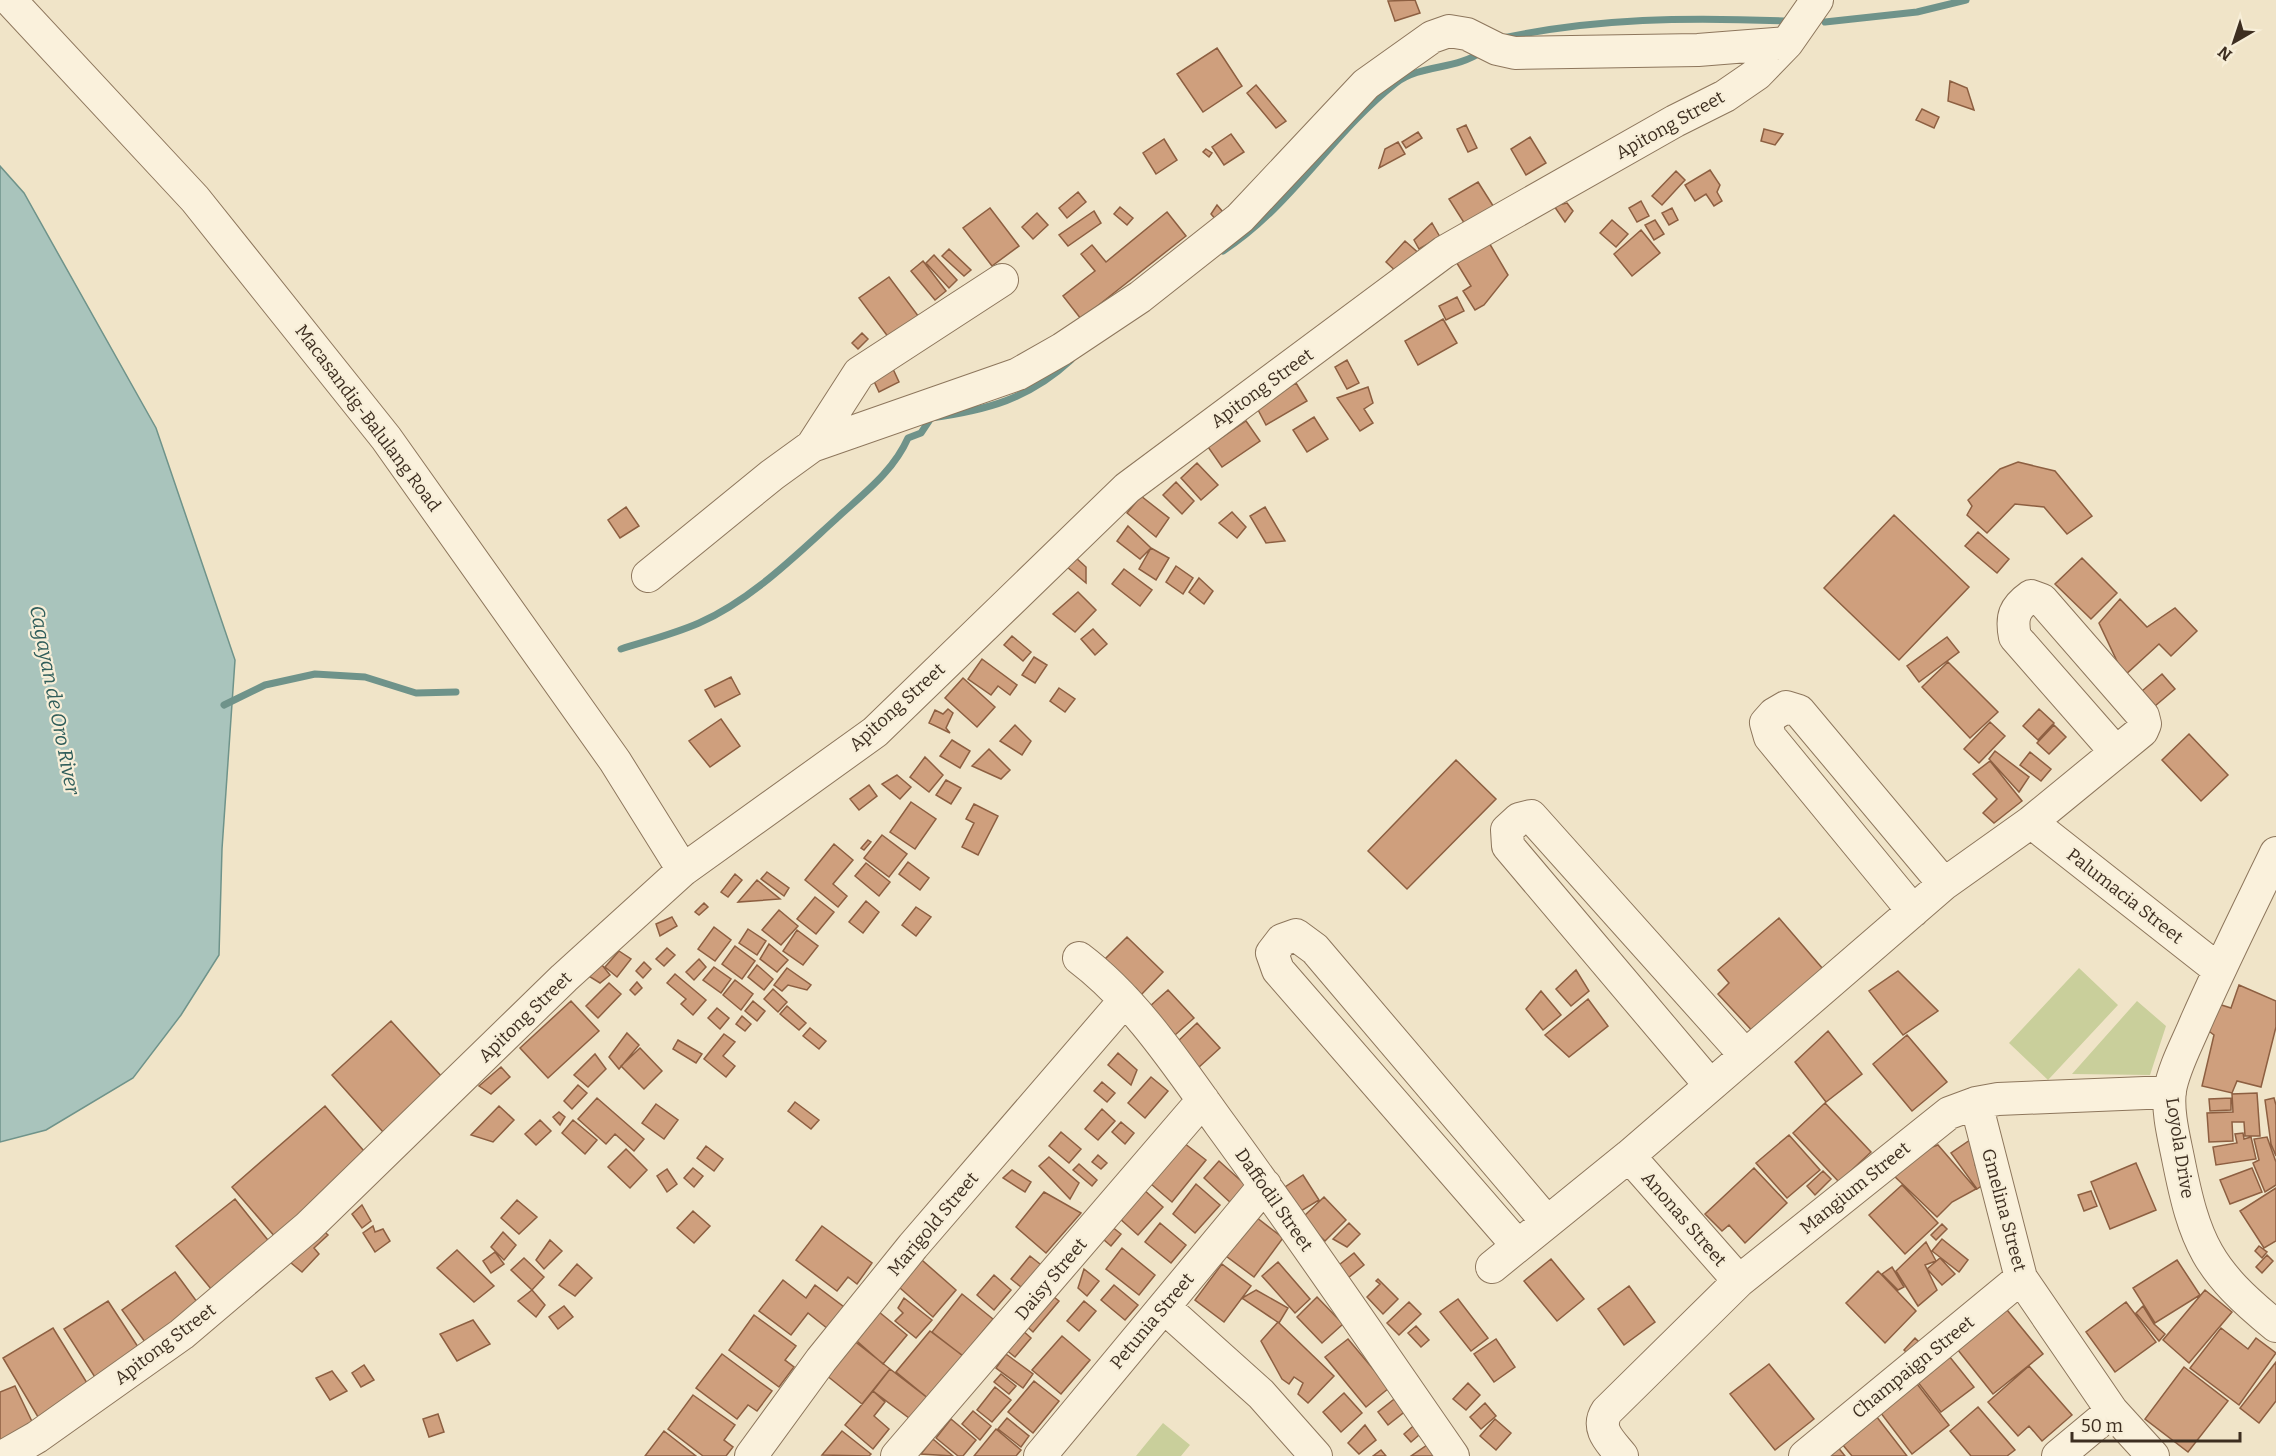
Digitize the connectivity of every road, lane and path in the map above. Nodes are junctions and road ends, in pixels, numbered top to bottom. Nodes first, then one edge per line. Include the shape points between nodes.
1 (10, 0) edge
2 (1817, 0) edge
3 (1787, 43) junction
4 (1002, 280) dead end
5 (812, 446) junction
6 (648, 576) dead end
7 (2115, 752) junction
8 (2031, 822) junction
9 (2276, 853) edge
10 (683, 870) junction
11 (1944, 884) junction
12 (1913, 911) junction
13 (1079, 958) dead end
14 (2219, 970) junction
15 (1125, 1000) junction
16 (1744, 1055) junction
17 (1710, 1085) junction
18 (2170, 1092) junction
19 (1203, 1100) junction
20 (1976, 1103) junction
21 (1629, 1156) junction
22 (1264, 1185) junction
23 (1547, 1222) junction
24 (1518, 1246) junction
25 (1492, 1267) dead end
26 (2021, 1278) junction
27 (1739, 1281) junction
28 (1164, 1307) junction
29 (2276, 1326) edge
30 (2112, 1411) junction
31 (4, 1456) edge
32 (751, 1456) edge
33 (897, 1456) edge
34 (1040, 1456) edge
35 (1316, 1456) edge
36 (1453, 1456) edge
37 (1622, 1456) edge
38 (1805, 1456) edge
39 (2058, 1456) edge
40 (2153, 1456) edge

1 - 10 street, Macasandig-Balulang Road via 195,199 386,438 615,761
2 - 3 street, Apitong Street
3 - 5 street via 1698,50 1515,52 1449,31 1432,37 1366,84 1240,218 1140,297 1062,349 1018,374
3 - 10 street, Apitong Street via 1757,74 1725,96 1444,252 1189,441 1127,488 875,732
4 - 5 street via 859,373
5 - 6 street
7 - 7 street via 2015,637 2012,620 2018,605 2031,596 2042,600 2143,716 2142,731
7 - 8 street
8 - 11 street
8 - 14 street, Palumacia Street
9 - 14 street, Loyola Drive
10 - 31 street, Apitong Street via 564,978 299,1234 182,1334
11 - 12 street
11 - 12 street via 1799,711 1786,707 1774,714 1766,723 1770,737
12 - 16 street
13 - 15 street, Daffodil Street
14 - 18 street, Loyola Drive
15 - 19 street, Daffodil Street
15 - 32 street, Marigold Street via 913,1246 821,1360
16 - 17 street
16 - 17 street via 1531,816 1519,819 1507,830 1508,846
17 - 21 street
18 - 20 street, Mangium Street
18 - 29 street, Loyola Drive via 2175,1141 2199,1241 2223,1277
19 - 22 street, Daffodil Street
19 - 33 street, Daisy Street
20 - 26 street, Gmelina Street
20 - 27 street, Mangium Street via 1949,1113
21 - 23 street
21 - 27 street, Anonas Street
22 - 28 street, Petunia Street
22 - 36 street, Daffodil Street
23 - 24 street
23 - 24 street via 1315,950 1296,935 1282,940 1272,953 1278,970
24 - 25 street
26 - 30 street, Gmelina Street
26 - 38 street, Champaign Street
27 - 37 street, Mangium Street via 1608,1411 1602,1420 1603,1432
28 - 34 street, Petunia Street
28 - 35 street via 1261,1394
30 - 39 street
30 - 40 street, Gmelina Street

